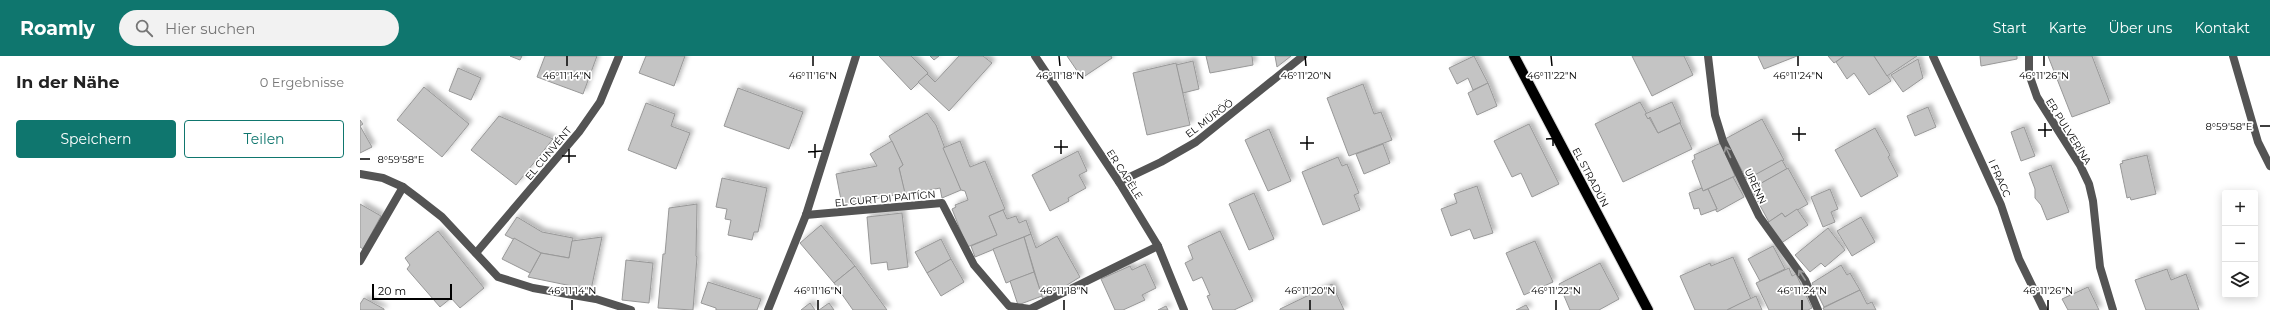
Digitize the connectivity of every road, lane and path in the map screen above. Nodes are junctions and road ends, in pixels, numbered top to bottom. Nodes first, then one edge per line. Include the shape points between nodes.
1 (619, 56) edge
2 (856, 56) edge
3 (1035, 56) edge
4 (1303, 56) edge
5 (1514, 56) edge
6 (1708, 56) edge
7 (1933, 56) edge
8 (2028, 56) edge
9 (2233, 56) edge
10 (2270, 166) edge
11 (360, 174) edge
12 (1118, 182) junction
13 (403, 187) junction
14 (806, 215) junction
15 (1158, 246) junction
16 (476, 253) junction
17 (360, 261) edge
18 (631, 310) edge
19 (768, 310) edge
20 (1184, 310) edge
21 (1648, 310) edge
22 (1818, 310) edge
23 (2044, 310) edge
24 (2113, 310) edge

1 - 16 street, EL CUNVÉNT via 600,102 579,132
2 - 14 street
3 - 12 street, ER CAPÈLE
4 - 12 street, EL MÜRÖÖ via 1196,142
5 - 21 main road, EL STRADÚN
22 -> 6 street, URÈNN via 1805,280 1759,216 1723,141 1715,115
7 - 23 street, I FRACC via 2001,205 2019,259
8 - 24 street, ER PULVERÍNA via 2036,97 2080,165 2088,184 2093,201 2100,267
9 - 10 street via 2258,142
11 - 13 street via 383,178
12 - 15 street, ER CAPÈLE
13 - 16 street via 442,217
13 - 17 street
14 - 15 street, EL CURT DI PAITÍGN via 942,203 974,265 1009,306 1030,309
14 - 19 street
15 - 20 street, ER CAPÈLE
16 - 18 street via 498,277 533,288 596,299

